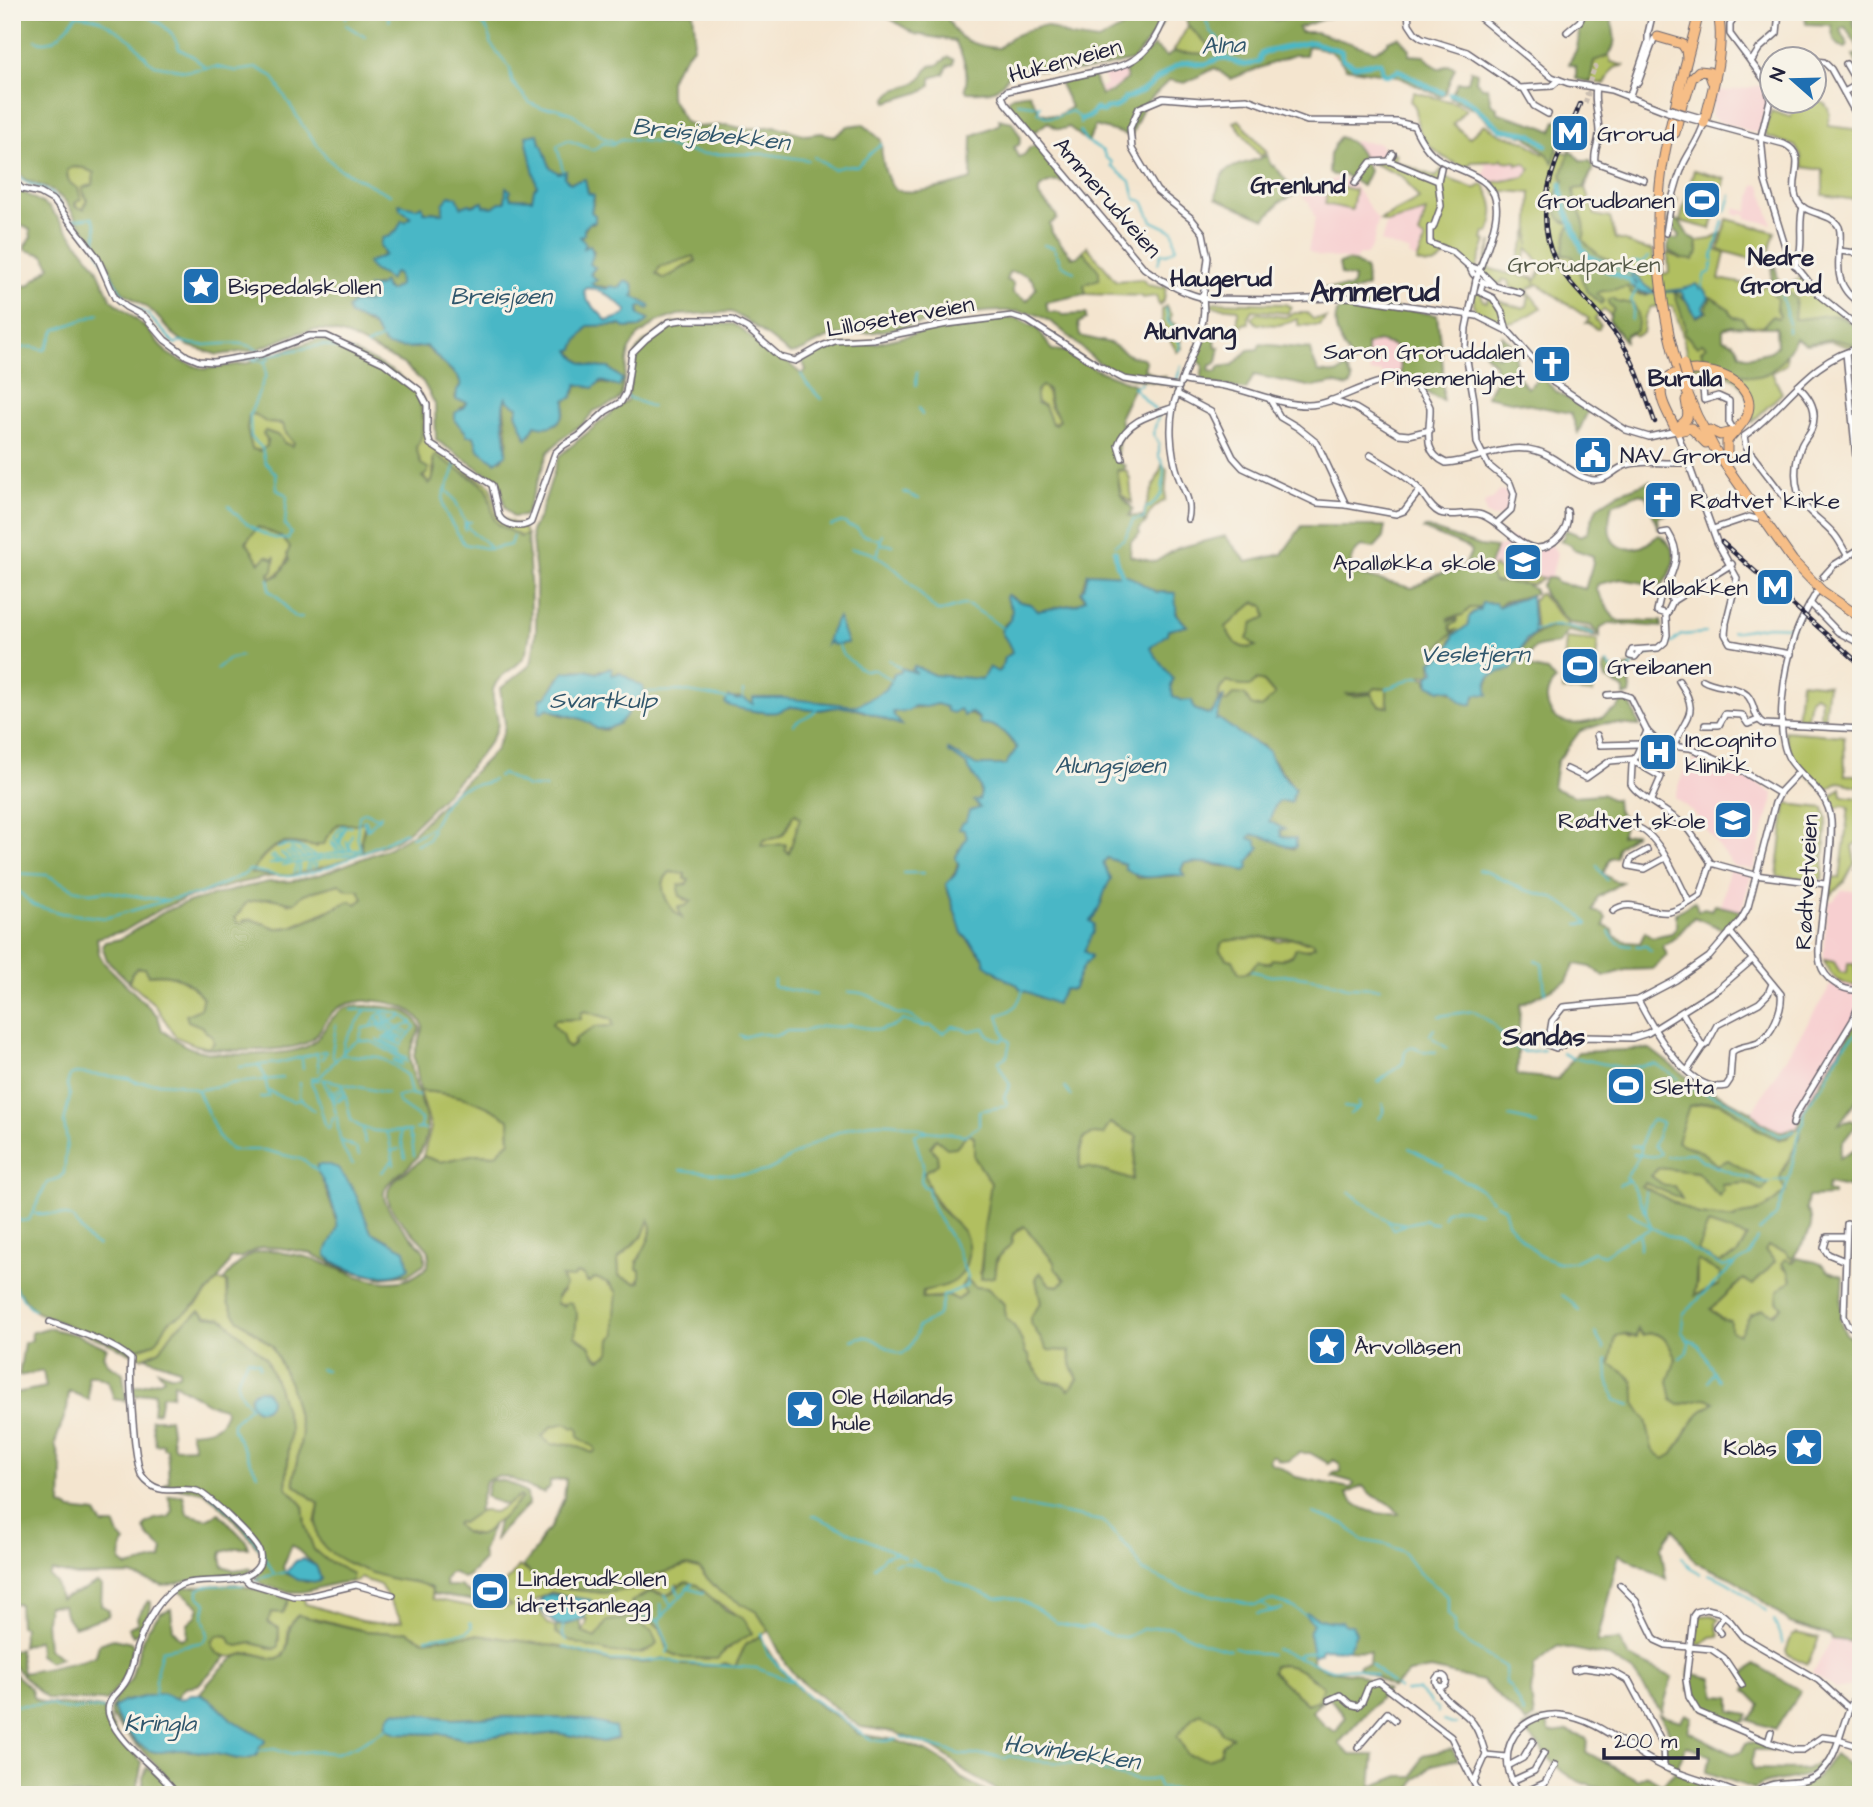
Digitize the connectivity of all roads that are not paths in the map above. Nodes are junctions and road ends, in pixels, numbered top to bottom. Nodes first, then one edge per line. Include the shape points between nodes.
1 (1167, 12) edge
2 (1408, 12) edge
3 (1473, 12) edge
4 (1584, 12) edge
5 (1702, 12) edge
6 (1717, 12) edge
7 (1736, 12) edge
8 (1779, 12) edge
9 (1861, 12) edge
10 (1653, 15) edge
11 (1696, 25) junction
12 (1861, 28) edge
13 (1567, 32) dead end
14 (1655, 33) junction
15 (1751, 62) junction
16 (1686, 63) junction
17 (1846, 64) dead end
18 (1828, 65) edge
19 (1758, 69) edge
20 (1559, 80) junction
21 (1712, 81) junction
22 (1596, 87) junction
23 (1524, 89) junction
24 (1844, 92) junction
25 (1630, 97) junction
26 (1009, 107) joint
27 (1683, 112) junction
28 (1548, 114) dead end
29 (1768, 116) edge
30 (1704, 122) junction
31 (1861, 123) edge
32 (1762, 138) junction
33 (1393, 154) dead end
34 (1390, 162) junction
35 (1441, 168) dead end
36 (12, 179) edge
37 (1644, 180) dead end
38 (1438, 181) junction
39 (1354, 183) dead end
40 (1803, 207) junction
41 (1666, 233) dead end
42 (1839, 251) junction
43 (1859, 254) edge
44 (1795, 266) junction
45 (1475, 272) junction
46 (1662, 274) junction
47 (1483, 282) junction
48 (1493, 284) junction
49 (1521, 293) dead end
50 (1204, 296) junction
51 (1860, 304) edge
52 (1468, 316) junction
53 (1861, 329) edge
54 (1507, 331) junction
55 (1861, 348) edge
56 (1846, 353) junction
57 (1685, 382) junction
58 (1798, 386) junction
59 (1179, 387) junction
60 (1703, 388) dead end
61 (1269, 398) junction
62 (1331, 400) junction
63 (1172, 408) junction
64 (1676, 429) junction
65 (1430, 430) junction
66 (1710, 430) junction
67 (1734, 431) junction
68 (1717, 453) junction
69 (1370, 455) dead end
70 (1482, 455) junction
71 (1122, 458) dead end
72 (1727, 459) junction
73 (1689, 461) junction
74 (1861, 477) edge
75 (1420, 490) junction
76 (1803, 503) junction
77 (1346, 505) junction
78 (1567, 512) dead end
79 (1188, 519) dead end
80 (1756, 519) dead end
81 (1497, 523) junction
82 (1713, 529) junction
83 (1662, 533) dead end
84 (1861, 548) edge
85 (1847, 556) junction
86 (1732, 564) junction
87 (1823, 577) dead end
88 (1816, 593) dead end
89 (1827, 595) junction
90 (1656, 596) dead end
91 (1673, 601) junction
92 (1811, 603) junction
93 (1860, 613) edge
94 (1667, 614) junction
95 (1861, 624) edge
96 (1861, 644) edge
97 (1640, 651) dead end
98 (1791, 653) junction
99 (1703, 680) dead end
100 (1679, 681) dead end
101 (1607, 695) dead end
102 (1758, 720) junction
103 (1780, 724) junction
104 (1705, 725) dead end
105 (1861, 729) edge
106 (1647, 731) junction
107 (1597, 735) dead end
108 (1640, 744) junction
109 (1674, 747) junction
110 (1634, 760) junction
111 (1567, 769) dead end
112 (1799, 772) junction
113 (1779, 793) junction
114 (1650, 800) junction
115 (1636, 827) dead end
116 (1647, 849) dead end
117 (1665, 858) junction
118 (1711, 863) junction
119 (1861, 864) edge
120 (1755, 875) junction
121 (1825, 884) junction
122 (1861, 900) edge
123 (1689, 902) junction
124 (1613, 911) dead end
125 (1730, 932) junction
126 (1861, 944) edge
127 (1752, 960) junction
128 (1772, 984) junction
129 (1861, 989) edge
130 (1861, 999) edge
131 (1638, 1000) junction
132 (1682, 1012) junction
133 (1654, 1030) junction
134 (1703, 1047) junction
135 (1687, 1071) junction
136 (1793, 1124) dead end
137 (1847, 1224) dead end
138 (1846, 1237) junction
139 (1845, 1261) junction
140 (50, 1322) dead end
141 (1861, 1332) edge
142 (244, 1578) junction
143 (1620, 1585) dead end
144 (393, 1595) dead end
145 (1724, 1616) junction
146 (1721, 1633) dead end
147 (1689, 1646) junction
148 (1574, 1670) dead end
149 (1742, 1685) dead end
150 (1438, 1687) dead end
151 (1861, 1690) edge
152 (1329, 1700) dead end
153 (1849, 1708) junction
154 (1395, 1720) dead end
155 (1772, 1731) dead end
156 (1838, 1740) junction
157 (1533, 1741) dead end
158 (1768, 1742) junction
159 (1358, 1747) dead end
160 (1861, 1747) edge
161 (1544, 1753) dead end
162 (1486, 1755) junction
163 (1507, 1757) junction
164 (1508, 1766) junction
165 (1555, 1766) dead end
166 (1664, 1767) junction
167 (1512, 1781) junction
168 (1474, 1782) junction
169 (1522, 1794) edge
170 (177, 1795) edge
171 (1480, 1795) edge
172 (1741, 1795) edge
173 (1754, 1795) edge

1 - 26 street, Hukenveien via 1153,43 1132,62 1007,91 1002,97
2 - 23 street via 1415,33 1467,52
3 - 20 street
4 - 13 street
5 - 11 highway
5 - 27 highway
6 - 21 highway via 1721,38
7 - 15 street via 1730,34
8 - 15 street via 1777,33
9 - 12 street
10 - 14 street
11 - 14 highway via 1681,36
11 - 16 highway
14 - 16 highway via 1682,44
14 - 25 street
15 - 19 street
16 - 46 highway via 1662,172 1658,223
17 - 24 street via 1855,84
18 - 24 street
20 - 22 street
20 - 23 street via 1556,86
21 - 27 highway via 1702,69 1692,78
21 - 30 highway
22 - 25 street
22 - 37 street via 1599,134 1595,162
23 - 28 street via 1534,106
24 - 31 street
25 - 27 street, bridge
26 - 50 street, Ammerudveien via 1136,260 1163,281
27 - 30 street
27 - 46 highway via 1665,184
29 - 32 street
30 - 32 street
30 - 41 street via 1682,170
32 - 40 street via 1787,145 1795,153 1795,194
32 - 44 street via 1765,181 1787,254
33 - 34 street
34 - 38 street
34 - 39 street via 1371,162
35 - 38 street
36 - 59 street, Lilloseterveien via 22,189 44,194 56,203 97,257 115,298 145,317 165,340 191,358 211,362 255,356 306,336 321,335 391,367 423,394 432,446 492,485 500,518 513,525 530,522 558,450 623,400 635,349 675,320 732,320 780,357 795,360 832,342 1016,316 1122,378
38 - 45 street via 1441,206 1430,228 1430,243 1453,252
40 - 42 street via 1837,225
40 - 44 street
42 - 43 street
42 - 51 street via 1840,283
44 - 53 street via 1820,296
45 - 47 street via 1474,277
45 - 48 street
45 - 50 street via 1496,218 1494,197 1479,177 1432,153 1414,126 1307,121 1239,98 1163,98 1139,108 1129,132 1132,149 1157,191 1203,233 1208,258
45 - 52 street
46 - 57 highway
47 - 48 street
47 - 54 street via 1480,292 1489,301 1493,298
48 - 49 street
50 - 52 street, Ammerudveien via 1344,297
50 - 59 street via 1201,328
52 - 54 street, Ammerudveien
52 - 70 street via 1465,349
54 - 64 street, Ammerudveien via 1565,392 1634,434 1652,437
55 - 56 street
56 - 58 street
56 - 74 street
57 - 64 highway via 1688,419
57 - 66 highway
57 - 68 highway
58 - 76 street via 1810,399 1814,413 1795,470
58 - 76 street via 1744,439 1787,500
59 - 61 street, Lilloseterveien via 1222,385
59 - 63 street
59 - 77 street via 1211,412 1243,468 1312,501
60 - 67 street via 1704,400 1718,396 1729,401
61 - 62 street, Lilloseterveien via 1304,405
61 - 77 street via 1280,416 1317,443
62 - 65 street via 1355,408 1398,434
62 - 65 street, Lilloseterveien via 1379,382 1406,381 1428,401
63 - 71 street via 1141,418 1124,432 1118,445
63 - 79 street via 1175,463 1191,509
64 - 67 highway via 1662,386 1681,372 1707,370 1732,380 1745,393 1748,414
64 - 68 highway via 1693,429
64 - 73 street
65 - 70 street, Lilloseterveien via 1430,449 1438,460 1451,463
66 - 67 highway via 1723,435
66 - 72 highway
67 - 72 highway via 1726,444
68 - 89 highway via 1793,561
69 - 75 street
70 - 73 street, Lilloseterveien via 1510,448 1532,449 1596,480 1636,463
70 - 81 street via 1510,483 1514,494 1511,510
72 - 93 highway via 1803,565
73 - 82 street
75 - 77 street via 1400,513
75 - 81 street via 1441,513 1478,514
76 - 85 street via 1834,534
78 - 81 street via 1565,529 1546,547 1522,544
80 - 82 street via 1749,517
82 - 86 street
83 - 91 street via 1668,532 1676,550 1675,568 1665,590
84 - 85 street
85 - 87 street
86 - 91 street
86 - 98 street via 1738,581 1725,634 1732,643
88 - 92 street, Rødtvetveien
89 - 93 highway
89 - 95 highway
90 - 94 street via 1660,598 1657,611
91 - 94 street
92 - 96 street via 1836,631
92 - 98 street, Rødtvetveien
94 - 97 street via 1664,644
98 - 103 street, Rødtvetveien
99 - 102 street via 1746,694
100 - 109 street via 1689,698 1690,713
101 - 106 street via 1630,696
102 - 103 street
102 - 104 street via 1748,724 1742,715 1725,714 1719,725
103 - 105 street
103 - 112 street, Rødtvetveien via 1786,751
106 - 108 street
106 - 109 street
107 - 108 street via 1600,745
108 - 110 street
109 - 113 street via 1710,756
110 - 111 street via 1611,761 1586,778
110 - 114 street via 1631,784
110 - 114 street via 1661,777
112 - 113 street
112 - 121 street, Rødtvetveien via 1821,793 1830,814
113 - 120 street
114 - 118 street via 1685,826
115 - 117 street via 1652,836
116 - 117 street via 1631,859 1629,866 1646,869
117 - 123 street
118 - 120 street
118 - 123 street via 1701,895
119 - 122 street via 1857,868
120 - 121 street
120 - 125 street via 1748,907
121 - 129 street, Rødtvetveien via 1821,966 1837,985
123 - 124 street via 1667,912 1630,905
125 - 127 street
125 - 131 street via 1703,963
126 - 129 street
127 - 128 street
127 - 132 street
128 - 134 street via 1759,1003 1720,1022
128 - 135 street via 1781,994 1781,1007 1766,1036 1732,1052 1726,1086 1712,1086
130 - 136 street
131 - 133 street
131 - 133 street via 1563,1007 1552,1021 1548,1045 1559,1048 1588,1036 1632,1038
132 - 133 street
132 - 134 street
133 - 135 street
134 - 135 street
137 - 138 street
138 - 139 street
138 - 139 street via 1827,1237 1824,1243 1826,1252
139 - 141 street via 1844,1320
140 - 142 street via 106,1344 131,1360 132,1426 140,1473 160,1489 204,1495 253,1541 260,1564
142 - 144 street via 293,1596 346,1585
142 - 170 street via 187,1583 170,1592 144,1630 127,1681 109,1702 109,1716 120,1735
143 - 147 street via 1636,1601 1655,1640
145 - 146 street via 1716,1627
145 - 147 street via 1707,1609 1696,1612
145 - 153 street via 1742,1636 1818,1680
147 - 149 street via 1718,1653
147 - 158 street via 1687,1690 1698,1712
148 - 166 street via 1613,1672 1629,1681 1663,1745
150 - 162 street via 1475,1725
151 - 153 street
152 - 168 street via 1340,1695 1360,1705 1369,1685 1379,1682 1451,1737
153 - 156 street
154 - 159 street via 1387,1713
155 - 158 street
156 - 158 street via 1822,1737 1797,1751
156 - 160 street
156 - 173 street via 1817,1776 1765,1786
157 - 164 street via 1523,1758
161 - 167 street via 1534,1771
162 - 163 street
162 - 168 street
163 - 164 street
163 - 166 street via 1521,1727 1539,1717 1560,1715 1597,1727
164 - 167 street
165 - 169 street via 1545,1783
166 - 172 street
167 - 169 street
168 - 171 street

